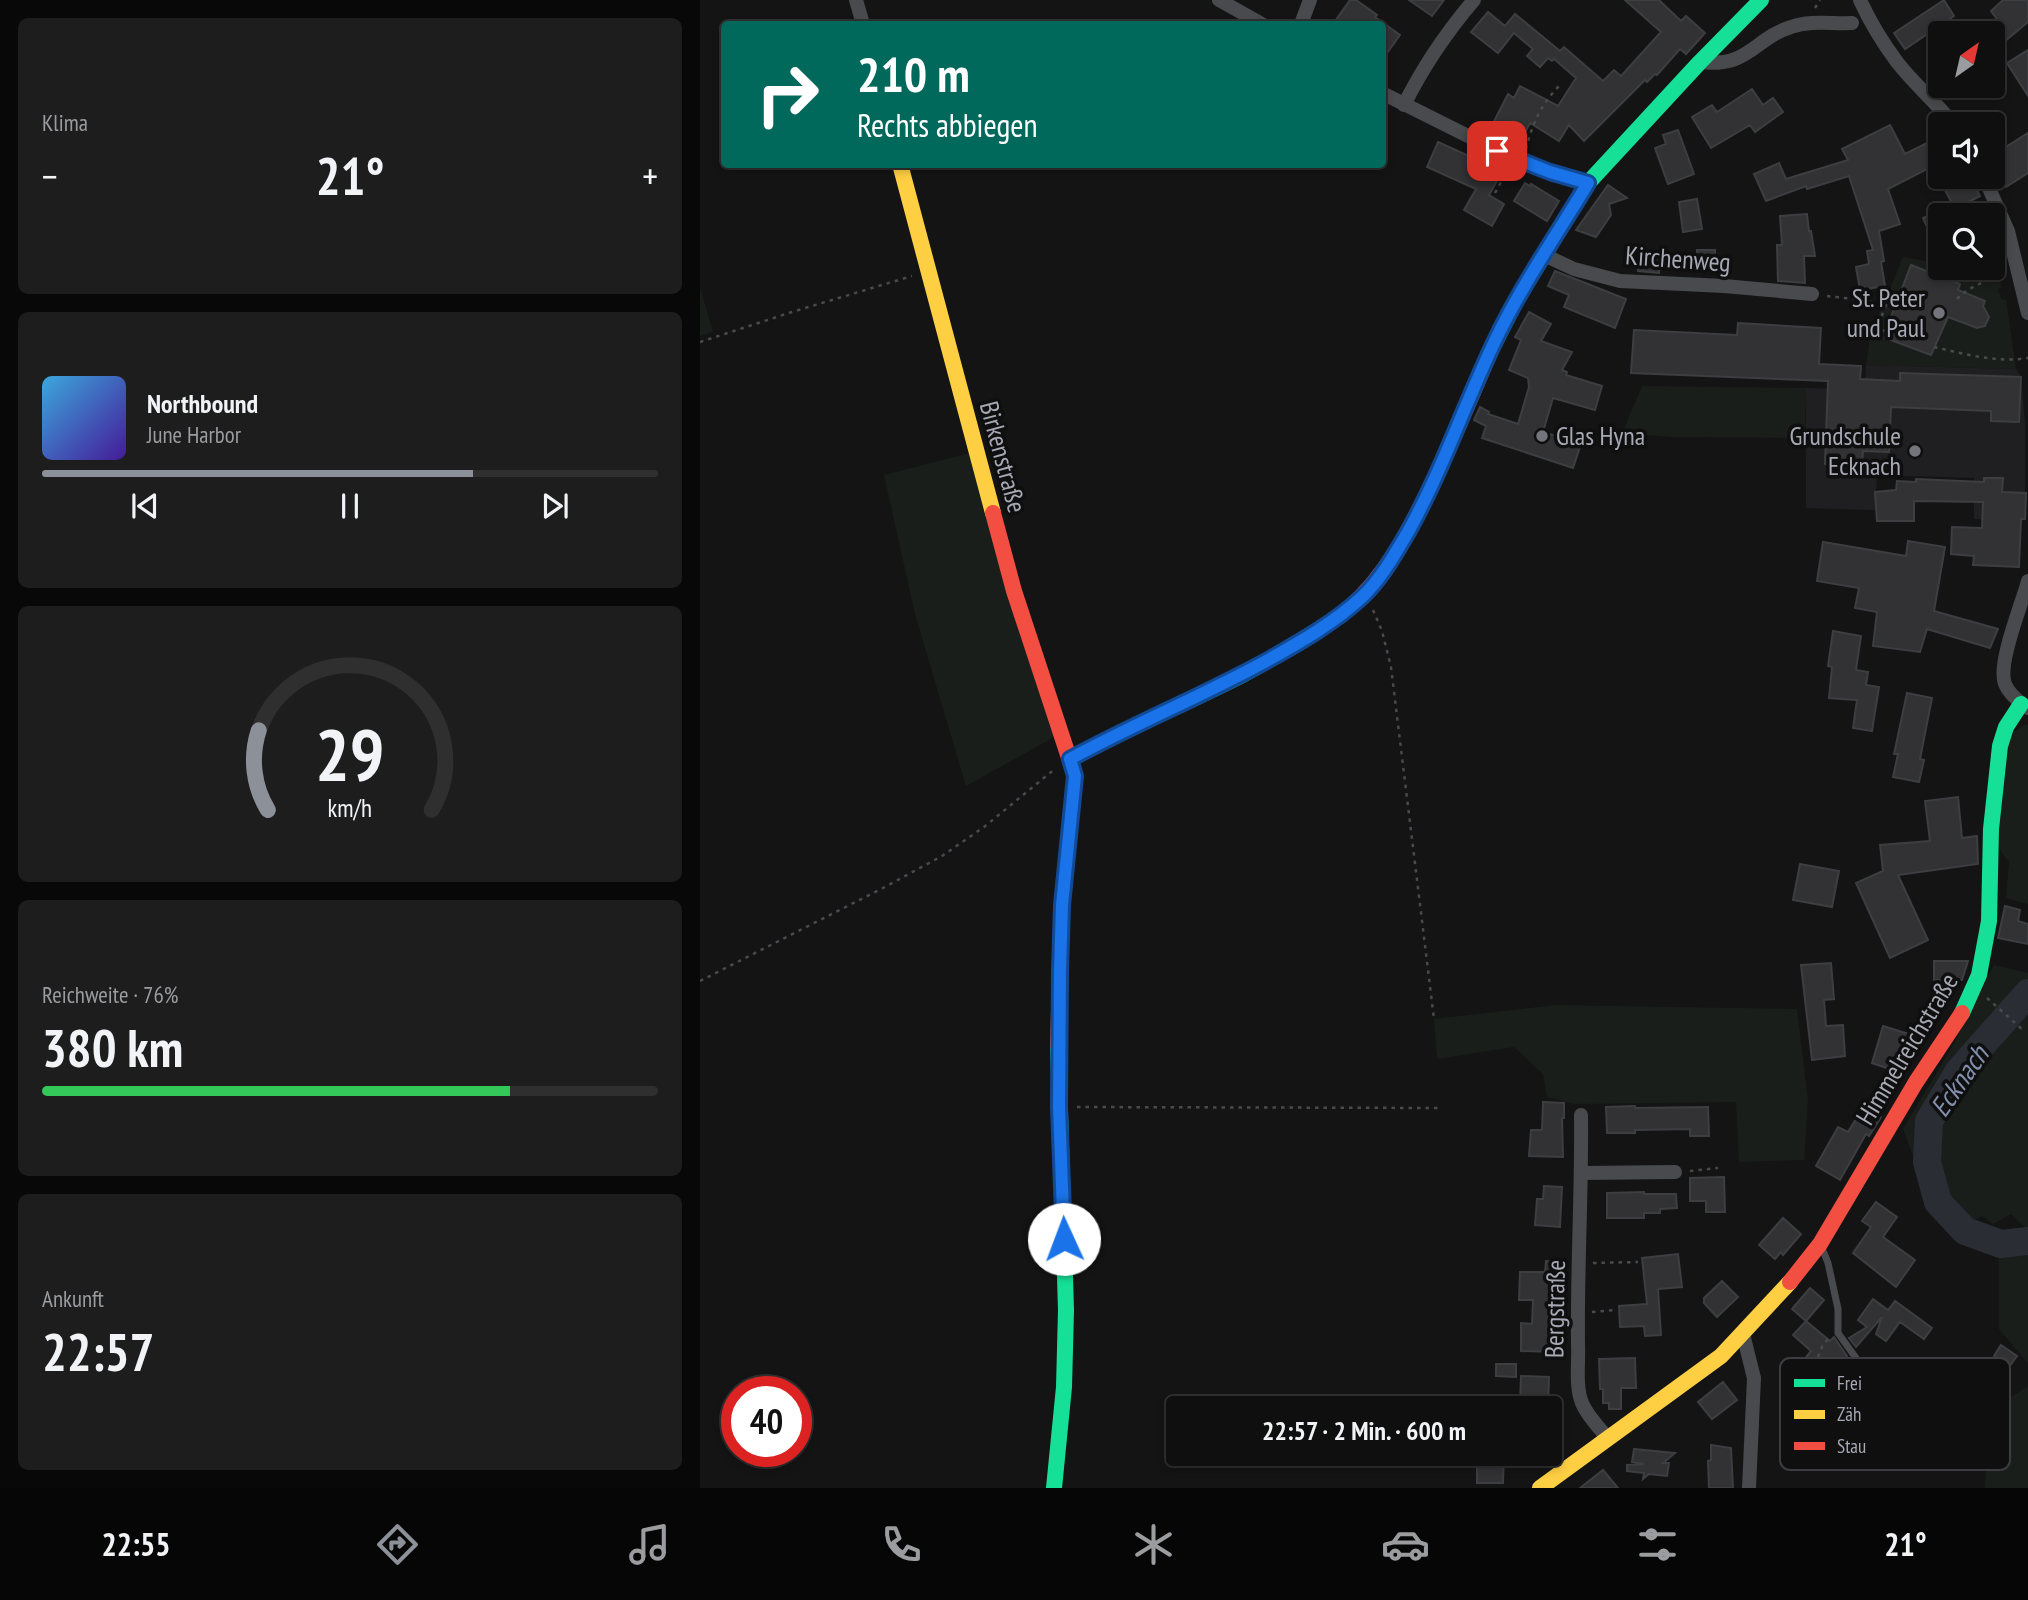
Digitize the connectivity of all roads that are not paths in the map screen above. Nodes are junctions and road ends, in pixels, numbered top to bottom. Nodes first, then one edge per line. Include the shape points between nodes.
1 (856, 0) edge
2 (1219, 0) edge
3 (1310, 0) edge
4 (1474, 0) edge
5 (1761, 0) edge
6 (1860, 0) edge
7 (862, 21) edge
8 (1257, 21) edge
9 (1302, 21) edge
10 (1852, 23) dead end
11 (1700, 62) junction
12 (1386, 95) edge
13 (1404, 105) junction
14 (1944, 112) edge
15 (901, 168) edge
16 (1588, 183) junction
17 (1989, 189) edge
18 (1544, 255) junction
19 (1812, 294) road end
20 (2028, 313) edge
21 (2028, 582) edge
22 (2025, 706) edge
23 (1070, 759) junction
24 (1581, 1115) dead end
25 (1675, 1172) road end
26 (1582, 1173) junction
27 (1820, 1244) junction
28 (1743, 1334) junction
29 (1856, 1358) dead end
30 (1607, 1437) junction
31 (1054, 1488) edge
32 (1540, 1488) edge
33 (1749, 1488) edge

1 - 7 street
2 - 8 street
3 - 9 street
4 - 13 street via 1445,35
5 - 11 street
6 - 14 street via 1898,62
10 - 11 street via 1801,24 1741,58 1720,64
11 - 16 street
12 - 13 street
13 - 16 street via 1519,160
15 - 23 street, Birkenstraße via 1014,591
16 - 18 street
17 - 20 street via 2008,231
18 - 19 street, Kirchenweg via 1574,269 1620,281
18 - 23 street via 1494,343 1444,461 1398,550 1364,595 1281,653
21 - 22 street via 2003,667 2004,682
22 - 27 street, Himmelreichstraße via 2006,727 2000,746 1991,828 1989,921 1979,975 1967,1004
23 - 31 street, Birkenstraße via 1075,776 1062,905 1058,1039 1066,1310
24 - 26 street, Bergstraße
25 - 26 street
26 - 30 street, Bergstraße via 1579,1391 1588,1413
27 - 28 street, Himmelreichstraße
27 - 29 lane via 1838,1309 1838,1333
28 - 30 street, Himmelreichstraße via 1687,1382
28 - 33 street via 1754,1378
30 - 32 street, Himmelreichstraße

